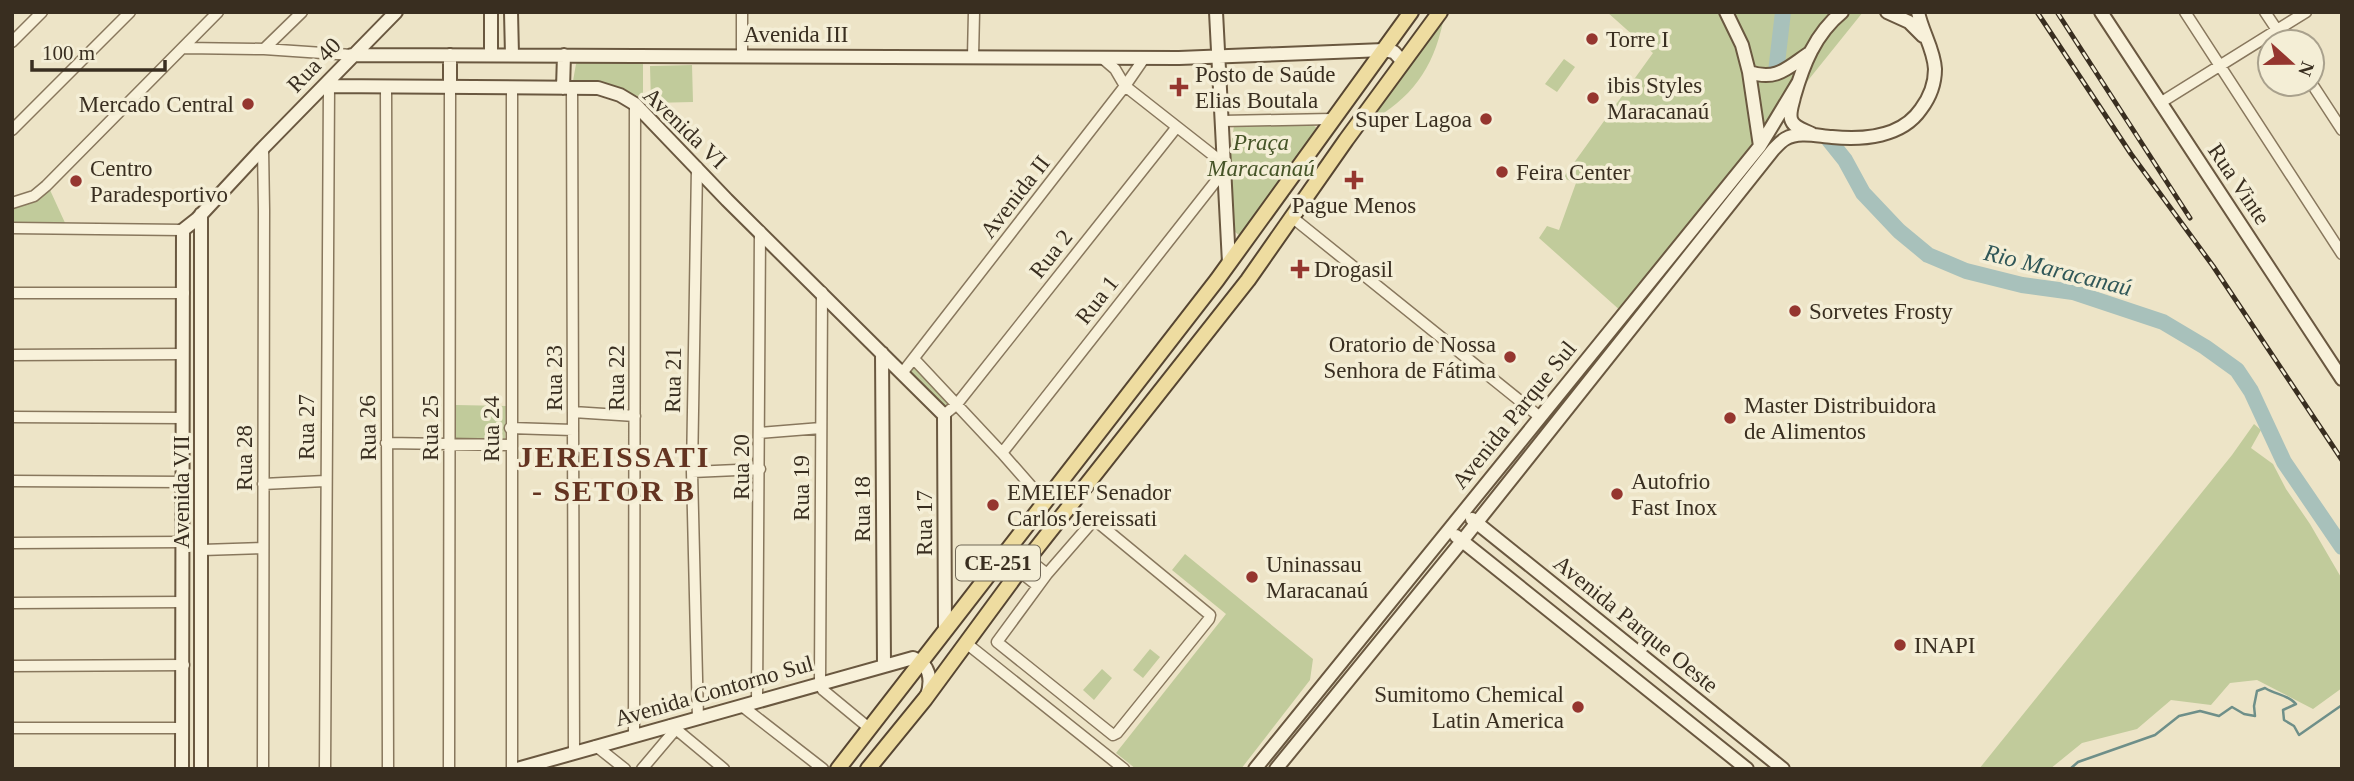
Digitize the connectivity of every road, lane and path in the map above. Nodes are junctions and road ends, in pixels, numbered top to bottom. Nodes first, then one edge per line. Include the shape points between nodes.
1 (42, 12) edge
2 (130, 12) edge
3 (218, 12) edge
4 (302, 12) edge
5 (396, 12) edge
6 (491, 12) edge
7 (511, 12) edge
8 (742, 12) edge
9 (974, 12) edge
10 (1216, 12) edge
11 (1411, 12) edge
12 (1440, 12) edge
13 (1726, 12) edge
14 (1842, 12) edge
15 (1887, 12) edge
16 (1918, 12) edge
17 (2101, 12) edge
18 (2185, 12) edge
19 (2265, 12) edge
20 (2306, 12) edge
21 (2276, 28) edge
22 (2280, 28) edge
23 (1926, 38) junction
24 (12, 42) edge
25 (2256, 44) edge
26 (184, 48) junction
27 (264, 49) junction
28 (1384, 50) junction
29 (1808, 54) junction
30 (352, 55) junction
31 (450, 55) junction
32 (491, 55) junction
33 (512, 55) junction
34 (564, 55) junction
35 (742, 55) junction
36 (1218, 55) junction
37 (973, 57) junction
38 (1101, 57) junction
39 (1145, 57) junction
40 (1403, 62) junction
41 (2221, 67) junction
42 (1749, 72) junction
43 (1798, 83) junction
44 (326, 86) junction
45 (1125, 86) junction
46 (386, 87) junction
47 (450, 88) junction
48 (512, 88) junction
49 (568, 88) junction
50 (2321, 98) edge
51 (2161, 103) junction
52 (635, 104) junction
53 (1332, 119) junction
54 (1222, 121) junction
55 (1176, 128) junction
56 (12, 130) edge
57 (2342, 130) edge
58 (1812, 134) junction
59 (1760, 146) junction
60 (263, 148) junction
61 (697, 167) junction
62 (1223, 168) junction
63 (12, 203) edge
64 (201, 214) junction
65 (1293, 218) junction
66 (12, 228) edge
67 (183, 230) junction
68 (760, 232) junction
69 (2342, 254) edge
70 (1229, 263) junction
71 (822, 292) junction
72 (12, 293) edge
73 (184, 293) junction
74 (882, 353) junction
75 (183, 354) junction
76 (12, 355) edge
77 (1157, 358) junction
78 (914, 359) junction
79 (903, 372) junction
80 (1175, 372) junction
81 (2342, 379) edge
82 (1141, 380) junction
83 (1157, 393) junction
84 (957, 404) junction
85 (573, 412) junction
86 (944, 415) junction
87 (635, 416) junction
88 (12, 417) edge
89 (1540, 417) junction
90 (183, 418) junction
91 (510, 428) junction
92 (821, 428) junction
93 (573, 430) junction
94 (760, 433) junction
95 (386, 443) junction
96 (449, 444) junction
97 (511, 445) junction
98 (183, 448) junction
99 (202, 449) junction
100 (1002, 453) junction
101 (760, 469) junction
102 (692, 472) junction
103 (12, 481) edge
104 (326, 481) junction
105 (183, 482) junction
106 (263, 484) junction
107 (1045, 502) junction
108 (1463, 511) junction
109 (1476, 523) junction
110 (1448, 530) junction
111 (1462, 541) junction
112 (183, 542) junction
113 (12, 543) edge
114 (263, 548) junction
115 (202, 550) junction
116 (1024, 565) junction
117 (1048, 574) junction
118 (1038, 586) junction
119 (183, 602) junction
120 (12, 603) edge
121 (946, 631) junction
122 (184, 640) junction
123 (201, 640) junction
124 (967, 643) junction
125 (922, 662) junction
126 (184, 665) junction
127 (884, 665) junction
128 (12, 666) edge
129 (820, 684) junction
130 (925, 699) junction
131 (757, 702) junction
132 (742, 706) junction
133 (913, 715) junction
134 (879, 716) junction
135 (698, 719) junction
136 (12, 728) edge
137 (183, 728) junction
138 (673, 728) junction
139 (869, 729) junction
140 (634, 736) junction
141 (596, 746) junction
142 (574, 752) junction
143 (519, 768) edge
144 (182, 769) edge
145 (201, 769) edge
146 (263, 769) edge
147 (326, 769) edge
148 (388, 769) edge
149 (449, 769) edge
150 (625, 769) edge
151 (642, 769) edge
152 (724, 769) edge
153 (823, 769) edge
154 (838, 769) edge
155 (868, 769) edge
156 (1124, 769) edge
157 (1255, 769) edge
158 (1276, 769) edge
159 (1747, 769) edge
160 (1783, 769) edge

1 - 24 street
2 - 56 street
3 - 26 street
4 - 27 street
5 - 30 street, Rua 40
6 - 32 street
7 - 33 street
8 - 35 street
9 - 37 street
10 - 36 street
11 - 28 main road, CE-251
12 - 40 main road, CE-251
13 - 42 street
14 - 29 street, Avenida Parque Sul
15 - 23 street via 1909,22
16 - 23 street, Avenida Parque Sul
17 - 51 street, Rua Vinte
18 - 41 street
19 - 21 street
20 - 22 street
23 - 58 street, Avenida Parque Sul via 1933,55 1934,86 1917,115 1878,136
25 - 41 street
26 - 27 street, Avenida III
26 - 63 street via 46,187
27 - 30 street, Avenida III
28 - 36 street, Avenida III
28 - 40 street via 1394,52
28 - 53 main road, CE-251
29 - 42 street via 1776,75
29 - 43 street, Avenida Parque Sul
30 - 31 street, Avenida III
30 - 44 street, Rua 40
31 - 32 street, Avenida III
31 - 47 street
32 - 33 street, Avenida III
33 - 34 street, Avenida III
34 - 35 street, Avenida III
34 - 49 street
35 - 37 street, Avenida III
36 - 39 street, Avenida III
36 - 54 street
37 - 38 street, Avenida III
38 - 39 street, Avenida III
38 - 45 street
39 - 45 street, Avenida II
40 - 65 main road, CE-251
41 - 51 street
41 - 69 street
42 - 59 street
43 - 58 street, Avenida Parque Sul via 1791,119
43 - 59 street, Avenida Parque Sul
44 - 46 street, Avenida VI
44 - 60 street, Rua 40
44 - 104 street, Rua 27
45 - 55 street
45 - 78 street, Avenida II
46 - 47 street, Avenida VI
46 - 95 street, Rua 26
47 - 48 street, Avenida VI
47 - 96 street, Rua 25
48 - 49 street, Avenida VI
48 - 91 street, Rua 24
49 - 52 street, Avenida VI via 598,88
49 - 85 street, Rua 23
50 - 57 street
51 - 81 street, Rua Vinte
52 - 61 street, Avenida VI
52 - 87 street, Rua 22
53 - 54 street
53 - 70 main road, CE-251
54 - 62 street
55 - 62 street
55 - 84 street, Rua 2
58 - 109 street, Avenida Parque Sul via 1785,139 1773,150
59 - 89 street, Avenida Parque Sul
60 - 64 street
60 - 106 street, Rua 28
61 - 68 street, Avenida VI
61 - 102 street, Rua 21
62 - 70 street
62 - 100 street, Rua 1
64 - 67 street
64 - 99 street, Avenida VII
65 - 80 main road, CE-251
65 - 89 street
66 - 67 street
67 - 73 street, Avenida VII
68 - 71 street, Avenida VI
68 - 94 street, Rua 20
70 - 77 main road, CE-251
71 - 74 street, Avenida VI
71 - 92 street, Rua 19
72 - 73 street
73 - 75 street, Avenida VII
74 - 79 street, Avenida VI
74 - 127 street, Rua 18
75 - 76 street
75 - 90 street, Avenida VII
77 - 80 main road
77 - 82 main road, CE-251
78 - 79 street, Avenida II
78 - 84 street
79 - 86 street, Avenida VI
80 - 83 main road, CE-251
82 - 83 main road
82 - 107 main road, CE-251
83 - 116 main road, CE-251
84 - 86 street, Rua 2
84 - 100 street
85 - 87 street
85 - 93 street, Rua 23
86 - 121 street, Rua 17
87 - 140 street, Rua 22
88 - 90 street
89 - 108 street, Avenida Parque Sul
90 - 98 street, Avenida VII
91 - 93 street
91 - 97 street, Rua 24
92 - 94 street
92 - 129 street, Rua 19
93 - 142 street, Rua 23
94 - 101 street, Rua 20
95 - 96 street
95 - 148 street, Rua 26
96 - 97 street
96 - 149 street, Rua 25
97 - 143 street, Rua 24
98 - 99 street
98 - 105 street, Avenida VII
99 - 115 street, Avenida VII
100 - 107 street
101 - 102 street
101 - 131 street, Rua 20
102 - 135 street, Rua 21
103 - 105 street
104 - 106 street
104 - 147 street, Rua 27
105 - 112 street, Avenida VII
106 - 114 street, Rua 28
107 - 121 main road, CE-251
108 - 109 street, Avenida Parque Oeste
108 - 110 street, Avenida Parque Sul
109 - 111 street, Avenida Parque Sul
109 - 160 street, Avenida Parque Oeste
110 - 111 street, Avenida Parque Oeste
110 - 157 street, Avenida Parque Sul
111 - 158 street, Avenida Parque Sul
111 - 159 street, Avenida Parque Oeste
112 - 113 street
112 - 119 street, Avenida VII
114 - 115 street
114 - 146 street, Rua 28
115 - 123 street, Avenida VII
116 - 117 street
116 - 118 street
116 - 124 main road, CE-251
117 - 118 street
117 - 118 street via 1090,522 1096,521 1208,611 1209,619 1113,735 997,642
119 - 120 street
119 - 122 street, Avenida VII
121 - 125 main road, CE-251
122 - 123 street
122 - 126 street, Avenida VII
123 - 145 street, Avenida VII
124 - 130 main road, CE-251
124 - 156 street
125 - 127 street, Avenida Contorno Sul via 914,657
125 - 130 street via 929,681
125 - 134 main road, CE-251
126 - 128 street
126 - 137 street, Avenida VII
127 - 129 street, Avenida Contorno Sul
129 - 131 street, Avenida Contorno Sul
129 - 139 street
130 - 133 main road, CE-251
131 - 132 street, Avenida Contorno Sul
132 - 135 street, Avenida Contorno Sul
132 - 153 street
133 - 134 main road via 893,721
133 - 155 main road, CE-251
134 - 139 main road, CE-251
135 - 138 street, Avenida Contorno Sul
136 - 137 street
137 - 144 street, Avenida VII
138 - 140 street, Avenida Contorno Sul
138 - 151 street
138 - 152 street
139 - 154 main road, CE-251
140 - 141 street, Avenida Contorno Sul
141 - 142 street, Avenida Contorno Sul
141 - 150 street
142 - 143 street, Avenida Contorno Sul

